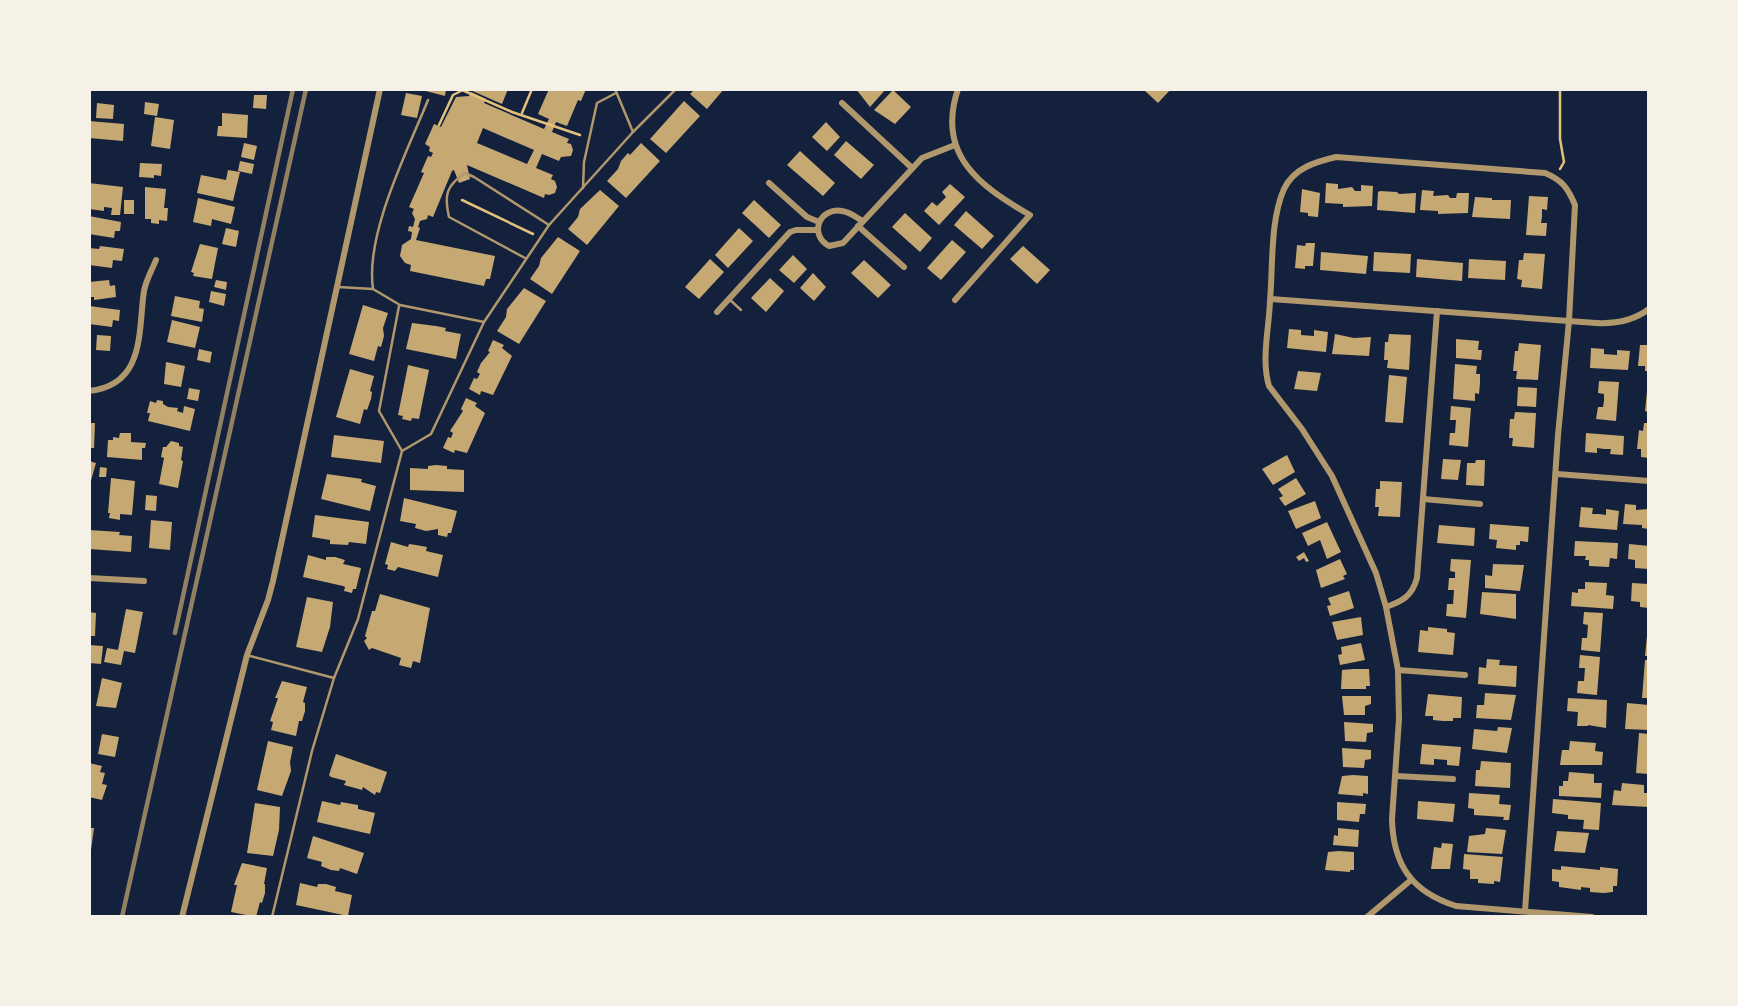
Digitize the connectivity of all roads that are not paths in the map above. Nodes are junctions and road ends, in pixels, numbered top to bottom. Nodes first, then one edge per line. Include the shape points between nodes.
1 (380, 89) edge
2 (676, 89) edge
3 (958, 89) edge
4 (615, 91) edge
5 (428, 100) dead end
6 (842, 103) dead end
7 (633, 132) junction
8 (955, 145) junction
9 (912, 168) junction
10 (769, 183) dead end
11 (583, 188) junction
12 (860, 224) junction
13 (549, 226) junction
14 (818, 226) junction
15 (525, 258) junction
16 (156, 260) dead end
17 (904, 267) dead end
18 (337, 287) junction
19 (373, 289) junction
20 (729, 299) junction
21 (1270, 299) junction
22 (955, 300) dead end
23 (400, 305) junction
24 (1649, 309) edge
25 (741, 310) dead end
26 (1437, 311) junction
27 (717, 312) dead end
28 (484, 321) junction
29 (1569, 321) junction
30 (89, 391) edge
31 (402, 452) junction
32 (1557, 474) junction
33 (1649, 481) edge
34 (1423, 499) junction
35 (1480, 504) dead end
36 (89, 578) edge
37 (144, 581) dead end
38 (1386, 607) junction
39 (247, 655) junction
40 (1398, 670) junction
41 (1465, 675) dead end
42 (334, 678) junction
43 (1396, 776) junction
44 (1453, 779) dead end
45 (1411, 880) junction
46 (1525, 911) junction
47 (182, 917) edge
48 (272, 917) edge
49 (1367, 917) edge
50 (1592, 917) edge

1 - 18 street
2 - 7 lane
3 - 8 street via 953,106
4 - 7 lane
4 - 11 lane via 597,103
5 - 19 lane via 376,239
6 - 9 street
7 - 11 lane
8 - 9 street via 930,154
8 - 22 street via 979,181 1030,215
9 - 12 street
10 - 14 street
11 - 13 lane
12 - 14 street via 840,211 825,214
12 - 14 street via 844,243 834,246 822,242
12 - 17 street
13 - 15 lane
13 - 15 lane via 474,177 465,173 454,181 445,200 449,217
14 - 20 street via 790,232
15 - 28 lane
16 - 30 street via 144,288 140,341 131,364 116,382
18 - 19 lane
18 - 39 street via 273,581
19 - 23 lane
20 - 25 lane
20 - 27 street
21 - 26 street
21 - 29 street via 1277,210 1285,188 1296,173 1336,157 1555,177 1569,189 1575,205
21 - 38 street via 1269,386 1332,476 1376,573
23 - 28 lane
23 - 31 lane via 379,411
24 - 29 street via 1614,324
26 - 29 street
26 - 34 street
28 - 31 lane via 431,434
29 - 32 street
31 - 42 lane via 358,619
32 - 33 street
32 - 46 street
34 - 35 street
34 - 38 street via 1414,587 1405,599
36 - 37 street
38 - 40 street
39 - 42 lane
39 - 47 street
40 - 41 street
40 - 43 street
42 - 48 lane
43 - 44 street
43 - 45 street via 1392,835 1399,861
45 - 46 street via 1434,898 1456,906
45 - 49 street
46 - 50 street

